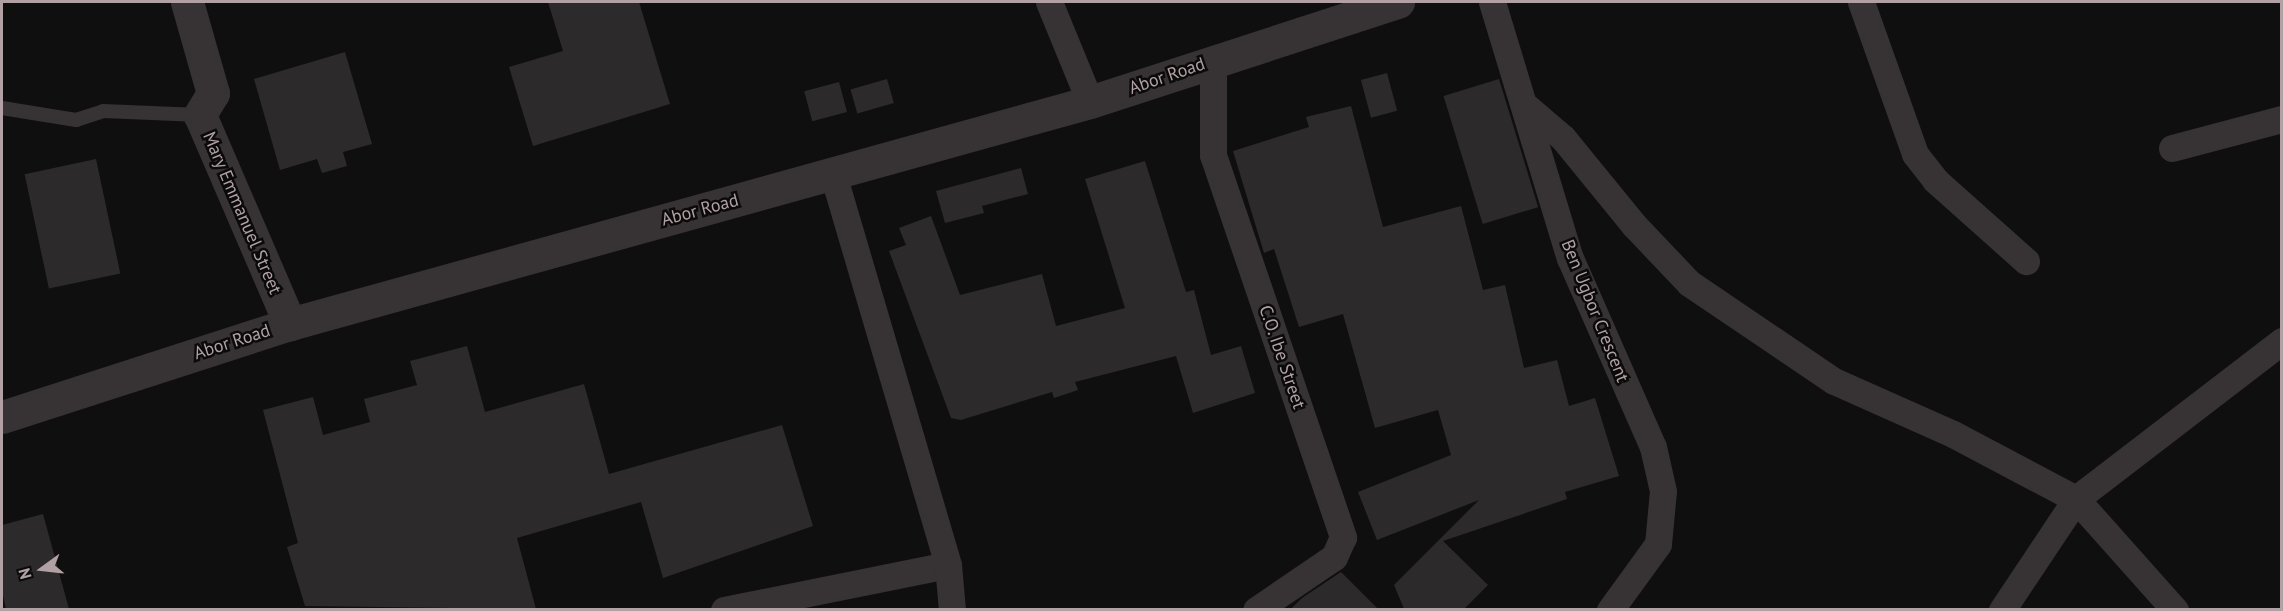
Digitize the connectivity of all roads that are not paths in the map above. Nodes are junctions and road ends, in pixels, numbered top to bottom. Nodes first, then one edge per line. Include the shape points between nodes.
1 (187, 2) edge
2 (1049, 2) edge
3 (1398, 2) edge
4 (1492, 2) edge
5 (1861, 2) edge
6 (1213, 61) junction
7 (1090, 102) junction
8 (2, 108) edge
9 (1528, 108) junction
10 (200, 115) junction
11 (2282, 119) edge
12 (2172, 148) dead end
13 (833, 174) junction
14 (2026, 261) dead end
15 (290, 324) junction
16 (2282, 341) edge
17 (2, 417) edge
18 (2076, 499) junction
19 (948, 565) junction
20 (724, 609) edge
21 (952, 609) edge
22 (1256, 609) edge
23 (1610, 609) edge
24 (2002, 609) edge
25 (2175, 609) edge

1 - 10 street, Mary Emmanuel Street via 213,93
2 - 7 street
3 - 6 street, Abor Road
4 - 9 street, Ben Ugbor Crescent
5 - 14 street via 1915,154 1935,180
6 - 7 street, Abor Road
6 - 22 street, C.O. Ibe Street via 1213,155 1343,537 1334,557
7 - 13 street, Abor Road
8 - 10 lane via 76,120 103,111
9 - 18 street via 1563,138 1634,225 1689,283 1834,381 1953,434
9 - 23 street, Ben Ugbor Crescent via 1570,258 1653,447 1663,491 1658,544
10 - 15 street, Mary Emmanuel Street
11 - 12 street
13 - 15 street, Abor Road
13 - 19 street
15 - 17 street, Abor Road
16 - 18 street
18 - 24 street
18 - 25 street
19 - 20 street
19 - 21 street

